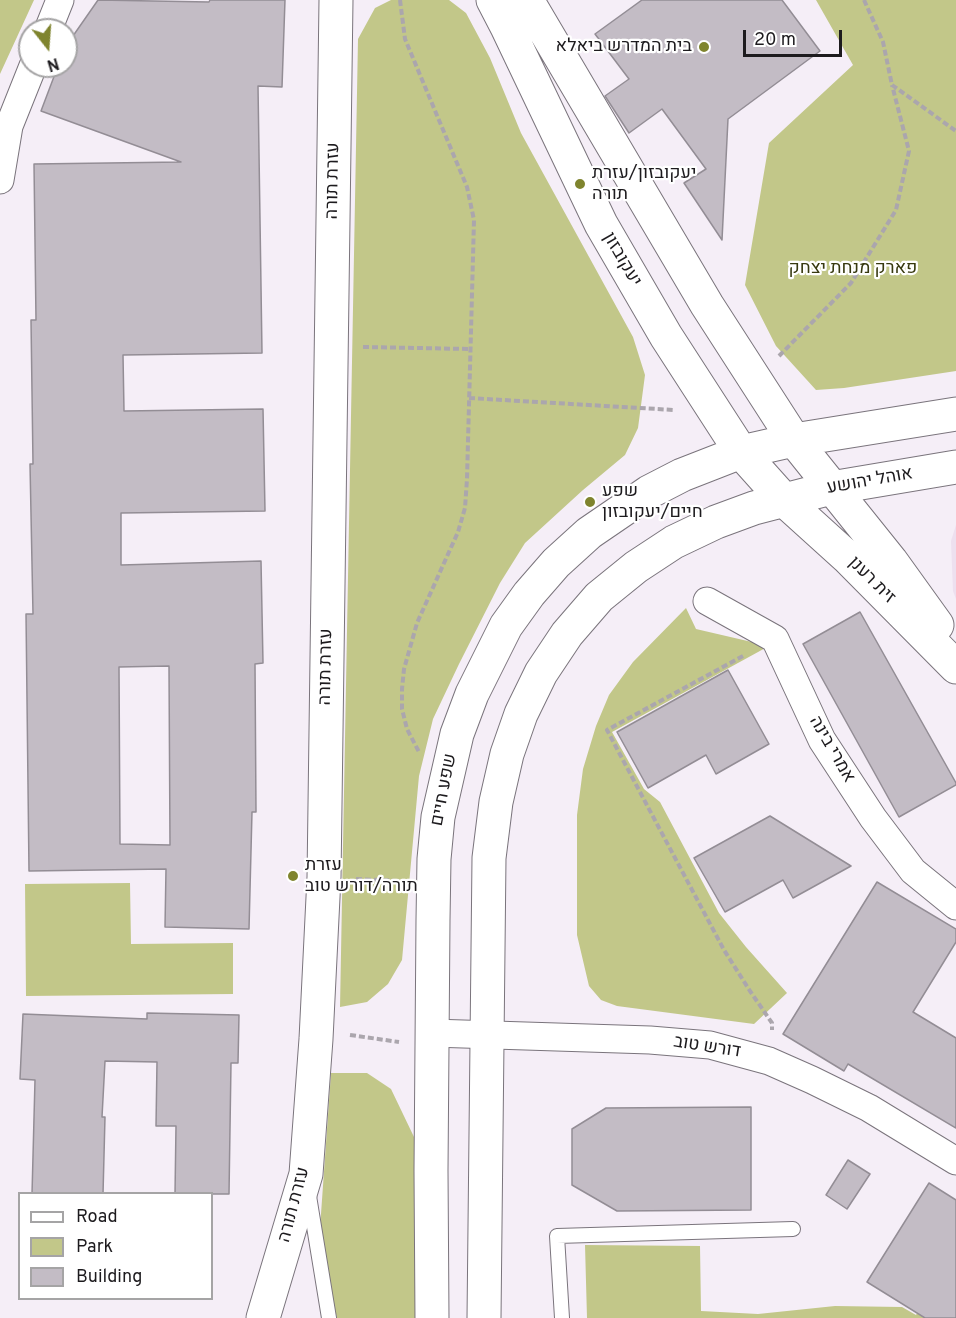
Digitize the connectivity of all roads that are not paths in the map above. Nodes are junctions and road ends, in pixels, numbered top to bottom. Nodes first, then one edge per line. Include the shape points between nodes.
1 (60, 0) edge
2 (493, 0) edge
3 (527, 0) edge
4 (337, 3) edge
5 (53, 18) edge
6 (28, 78) edge
7 (0, 180) edge
8 (956, 414) edge
9 (794, 440) junction
10 (741, 452) junction
11 (956, 467) edge
12 (831, 488) junction
13 (784, 500) junction
14 (707, 601) dead end
15 (956, 654) edge
16 (956, 667) edge
17 (956, 906) edge
18 (486, 1034) junction
19 (432, 1040) junction
20 (956, 1161) edge
21 (306, 1174) junction
22 (793, 1229) dead end
23 (263, 1318) edge
24 (328, 1318) edge
25 (432, 1318) edge
26 (484, 1318) edge
27 (562, 1318) edge

1 - 5 street
2 - 10 street, יעקובזון via 600,224
3 - 9 street via 707,305
4 - 21 street, עזרת תורה via 324,877
6 - 7 street via 9,126
8 - 9 street
9 - 10 street, שפע חיים
9 - 12 street
10 - 13 street, יעקובזון
10 - 19 street, שפע חיים via 649,492 589,533 556,563 506,627 472,694 442,795 434,859
11 - 12 street, אוהל יהושע
12 - 13 street, אוהל יהושע
12 - 15 street, זית רענן via 891,561
13 - 16 street, זית רענן
13 - 18 street via 716,522 674,542 636,567 599,597 541,673 520,714 496,802 489,858
14 - 17 street, אמרי בינה via 775,639 822,740 873,818 913,871
18 - 19 street, דורש טוב
18 - 20 street, דורש טוב via 710,1045 769,1061 869,1108
18 - 26 street
19 - 25 street, שפע חיים
21 - 23 street, עזרת תורה
21 - 24 lane
22 - 27 lane via 557,1236

